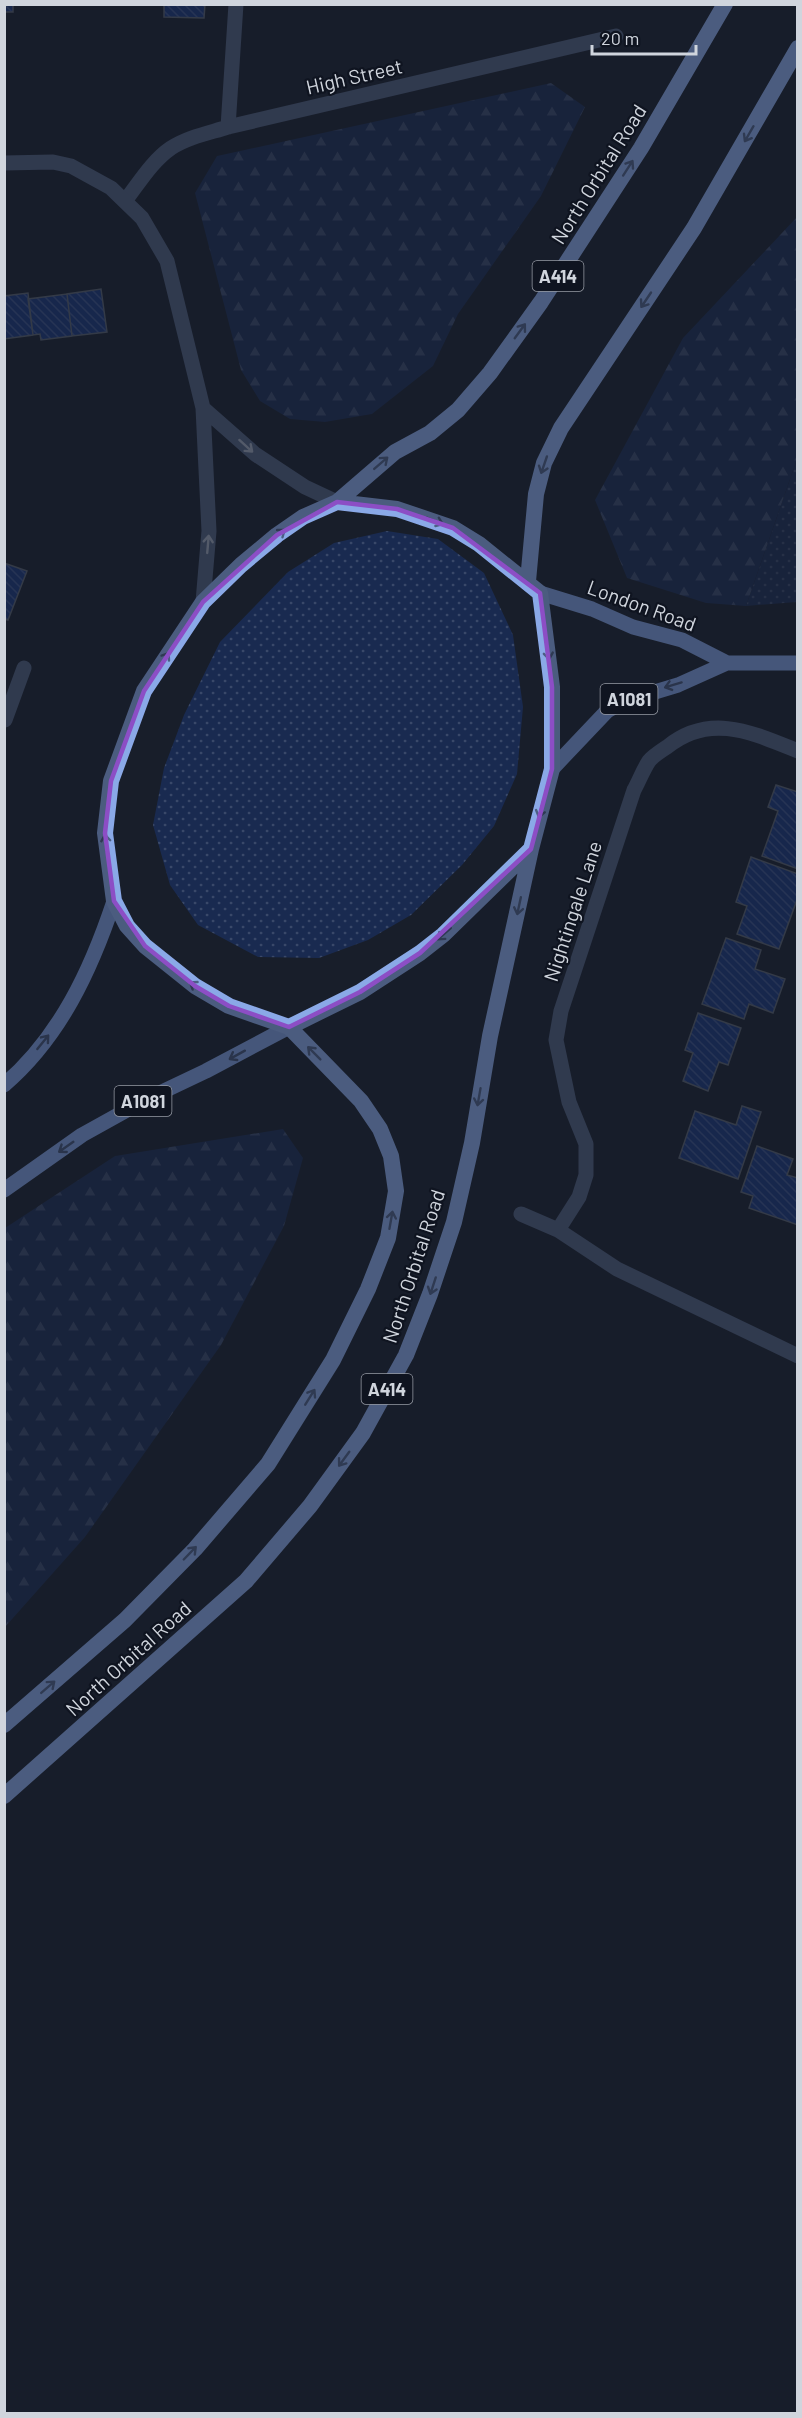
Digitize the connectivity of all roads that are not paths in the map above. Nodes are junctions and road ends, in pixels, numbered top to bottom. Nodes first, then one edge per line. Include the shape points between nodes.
1 (236, 4) edge
2 (725, 4) edge
3 (616, 36) dead end
4 (798, 48) edge
5 (228, 127) junction
6 (4, 163) edge
7 (125, 201) junction
8 (203, 408) junction
9 (337, 502) junction
10 (534, 587) junction
11 (203, 602) junction
12 (727, 663) junction
13 (798, 663) edge
14 (24, 668) dead end
15 (5, 720) edge
16 (798, 751) edge
17 (552, 769) junction
18 (531, 849) junction
19 (114, 901) junction
20 (289, 1027) junction
21 (4, 1085) edge
22 (4, 1190) edge
23 (521, 1214) dead end
24 (558, 1230) junction
25 (798, 1356) edge
26 (4, 1725) edge
27 (4, 1796) edge

1 - 5 street
9 -> 2 highway, North Orbital Road / A414 via 395,452 430,433 458,410 490,373 641,147
3 - 5 street, High Street
4 -> 10 highway via 694,228 561,428 544,463 536,494
5 - 7 street, High Street via 171,148
6 - 7 street via 53,162 71,166 111,188
7 - 8 street via 142,218 167,261
8 -> 9 street via 255,454
11 -> 8 street via 209,531
9 -> 10 highway via 397,509 453,528
11 -> 9 highway via 277,535 303,517
10 - 12 main road, London Road / A1081 via 633,627 682,640
10 -> 17 highway, North Orbital Road via 552,687
19 -> 11 highway via 105,833 111,781 144,691
12 - 13 main road, London Road / A1081
12 -> 17 main road, London Road / A1081 via 607,711
14 - 15 street
16 - 24 street, Nightingale Lane via 737,730 718,727 692,731 650,760 634,790 561,1011 556,1040 569,1102 586,1144 586,1175 579,1197
17 -> 18 highway, North Orbital Road
18 -> 20 highway via 444,935 420,953 360,992
18 -> 27 highway, North Orbital Road / A414 via 454,1222 406,1355 363,1434 310,1506 246,1581
20 -> 19 highway via 229,1006 195,986 145,946 127,926
21 -> 19 main road via 17,1074 74,999
20 -> 22 main road, A1081 via 82,1135
26 -> 20 highway, North Orbital Road via 125,1620 195,1549 268,1464 333,1360 368,1290 388,1238 396,1191 391,1156 380,1129 361,1101
23 - 24 street
24 - 25 street via 617,1269

